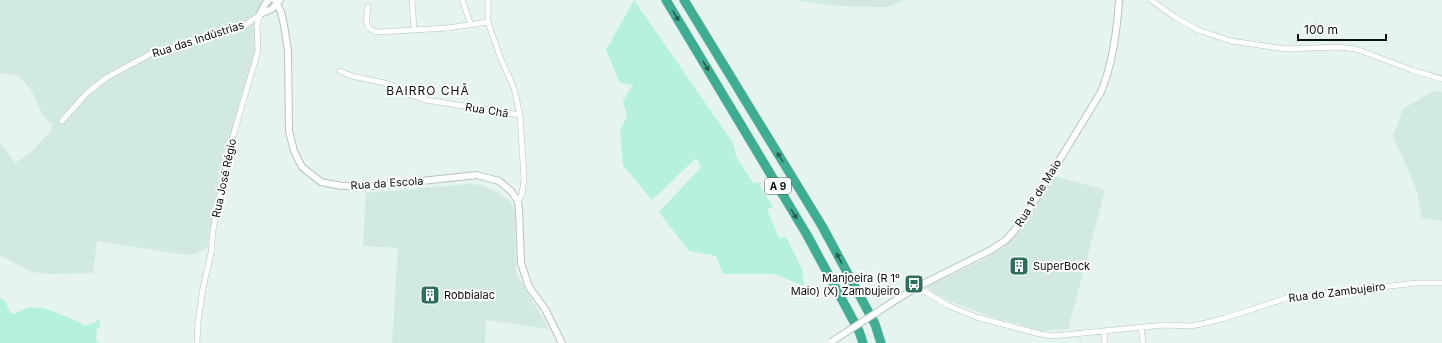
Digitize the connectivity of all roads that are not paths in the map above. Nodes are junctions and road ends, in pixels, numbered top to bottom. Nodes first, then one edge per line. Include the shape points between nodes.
1 (269, 0) edge
2 (412, 0) edge
3 (462, 0) edge
4 (488, 0) edge
5 (666, 0) edge
6 (684, 0) edge
7 (1119, 0) edge
8 (1151, 0) edge
9 (277, 1) edge
10 (368, 6) dead end
11 (260, 14) junction
12 (488, 22) junction
13 (471, 25) junction
14 (414, 29) junction
15 (340, 71) dead end
16 (1442, 79) edge
17 (520, 115) junction
18 (62, 121) dead end
19 (518, 202) junction
20 (1442, 283) edge
21 (918, 287) junction
22 (1141, 327) junction
23 (1104, 331) junction
24 (197, 343) edge
25 (562, 343) edge
26 (830, 343) edge
27 (863, 343) edge
28 (881, 343) edge
29 (1105, 343) edge
30 (1143, 343) edge

1 - 11 street
2 - 14 street
3 - 13 street
4 - 12 street
5 -> 27 highway, A 9 via 807,235
28 -> 6 highway, A 9 via 875,324 822,226
7 - 21 street, Rua 1º de Maio via 1109,73 1101,92 1021,223 1006,240 991,250
8 - 16 street via 1175,18 1198,30 1231,41 1286,49 1356,49
9 - 11 street via 268,11
9 - 19 street, Rua da Escola via 288,51 289,131 302,167 321,182 342,186 375,186 477,175 499,181 512,192
10 - 14 street via 367,23 371,31
11 - 18 street, Rua das Indústrias via 243,27 154,52 106,78 86,94
11 - 24 street, Rua José Régio via 257,26 258,51 233,136 213,230
12 - 13 street
12 - 17 street via 514,88
13 - 14 street
15 - 17 street, Rua Chã via 389,84 426,100
17 - 19 street via 524,178
19 - 25 street via 520,263 529,287 545,309
20 - 22 street, Rua do Zambujeiro via 1416,283 1304,295 1202,324
21 - 23 street, Rua do Zambujeiro via 947,306 976,317 1040,334 1053,336
21 - 26 street, Rua 1º de Maio, bridge
22 - 23 street, Rua do Zambujeiro
22 - 30 street
23 - 29 street

